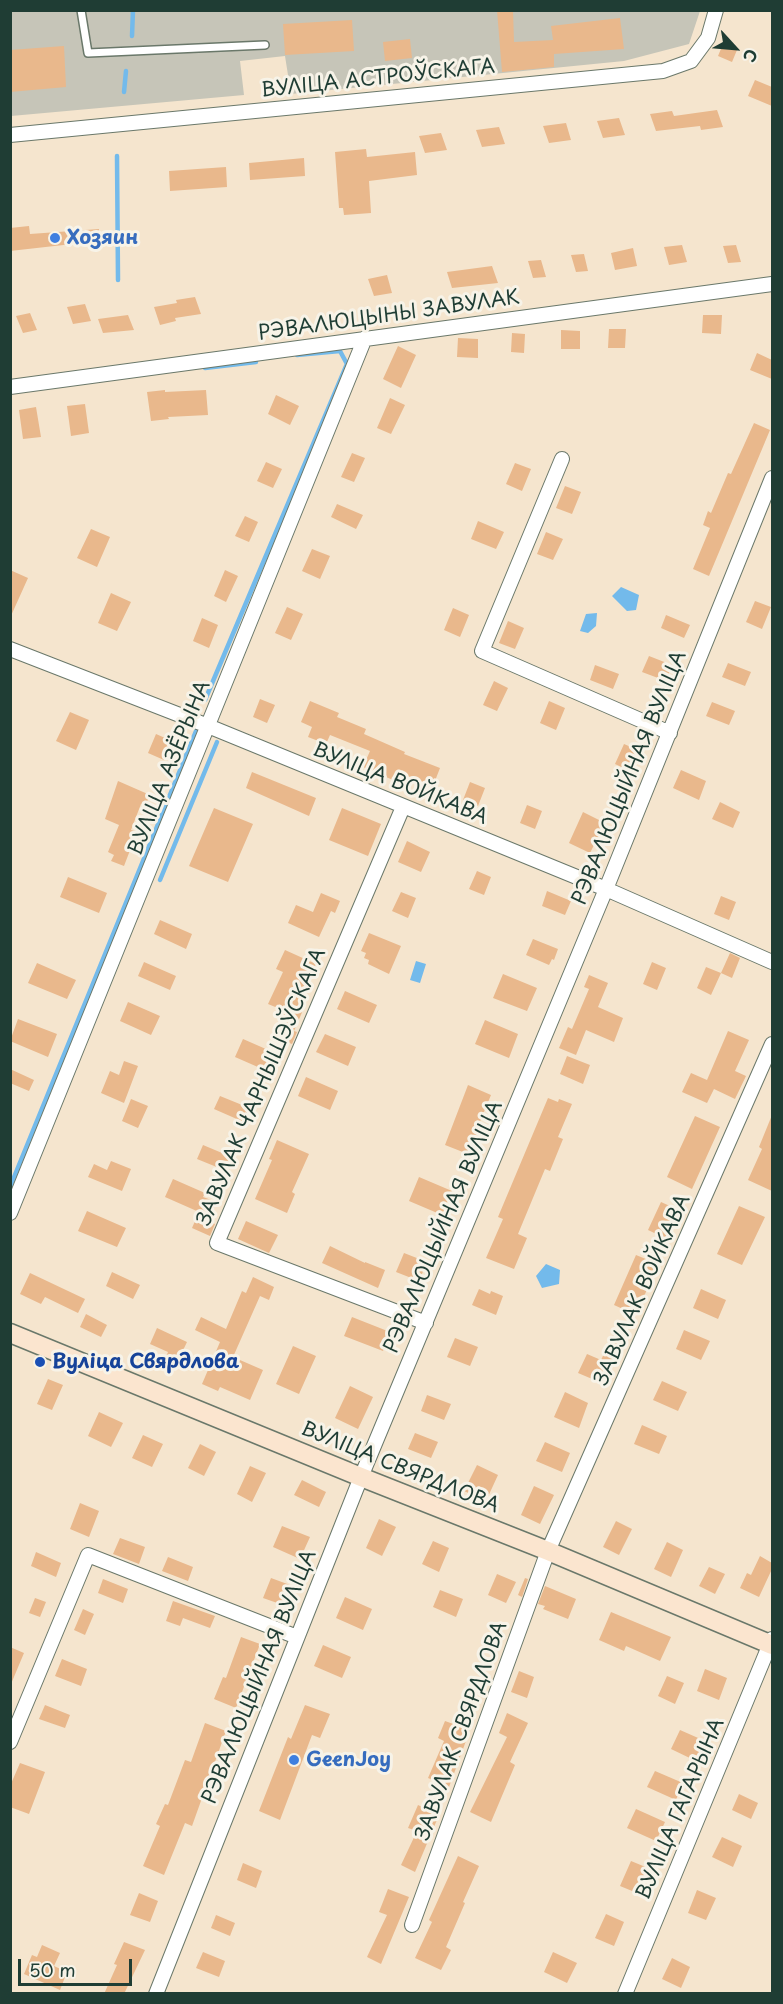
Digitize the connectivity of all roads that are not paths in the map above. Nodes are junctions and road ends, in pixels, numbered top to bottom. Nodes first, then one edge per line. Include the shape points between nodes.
1 (81, 10) edge
2 (716, 10) edge
3 (265, 45) dead end
4 (10, 135) edge
5 (772, 284) edge
6 (365, 338) junction
7 (10, 387) edge
8 (562, 459) dead end
9 (772, 477) edge
10 (10, 649) edge
11 (208, 726) junction
12 (670, 733) junction
13 (402, 807) junction
14 (606, 889) junction
15 (772, 962) edge
16 (772, 1044) edge
17 (10, 1213) edge
18 (426, 1323) junction
19 (10, 1333) edge
20 (361, 1477) junction
21 (548, 1551) junction
22 (297, 1637) junction
23 (772, 1643) edge
24 (10, 1742) edge
25 (412, 1925) dead end
26 (156, 1994) edge
27 (625, 1994) edge

1 - 3 lane via 88,53
2 - 4 street, ВУЛІЦА АСТРОЎСКАГА via 708,38 691,61 663,71
5 - 6 street, РЭВАЛЮЦЫНЫ ЗАВУЛАК
6 - 7 street, РЭВАЛЮЦЫНЫ ЗАВУЛАК
6 - 11 street, ВУЛІЦА АЗЁРЫНА
8 - 12 street via 482,651
9 - 12 street, РЭВАЛЮЦЫЙНАЯ ВУЛІЦА
10 - 11 street, ВУЛІЦА ВОЙКАВА
11 - 13 street, ВУЛІЦА ВОЙКАВА
11 - 17 street, ВУЛІЦА АЗЁРЫНА
12 - 14 street, РЭВАЛЮЦЫЙНАЯ ВУЛІЦА
13 - 14 street, ВУЛІЦА ВОЙКАВА
13 - 18 street, ЗАВУЛАК ЧАРНЫШЭЎСКАГА via 217,1243
14 - 15 street, ВУЛІЦА ВОЙКАВА
14 - 18 street, РЭВАЛЮЦЫЙНАЯ ВУЛІЦА
16 - 21 street, ЗАВУЛАК ВОЙКАВА
18 - 20 street, РЭВАЛЮЦЫЙНАЯ ВУЛІЦА
19 - 20 main road, ВУЛІЦА СВЯРДЛОВА
20 - 21 main road, ВУЛІЦА СВЯРДЛОВА
20 - 22 street, РЭВАЛЮЦЫЙНАЯ ВУЛІЦА
21 - 23 main road, ВУЛІЦА СВЯРДЛОВА
21 - 25 street, ЗАВУЛАК СВЯРДЛОВА
22 - 24 street via 88,1555
22 - 26 street, РЭВАЛЮЦЫЙНАЯ ВУЛІЦА
23 - 27 street, ВУЛІЦА ГАГАРЫНА

